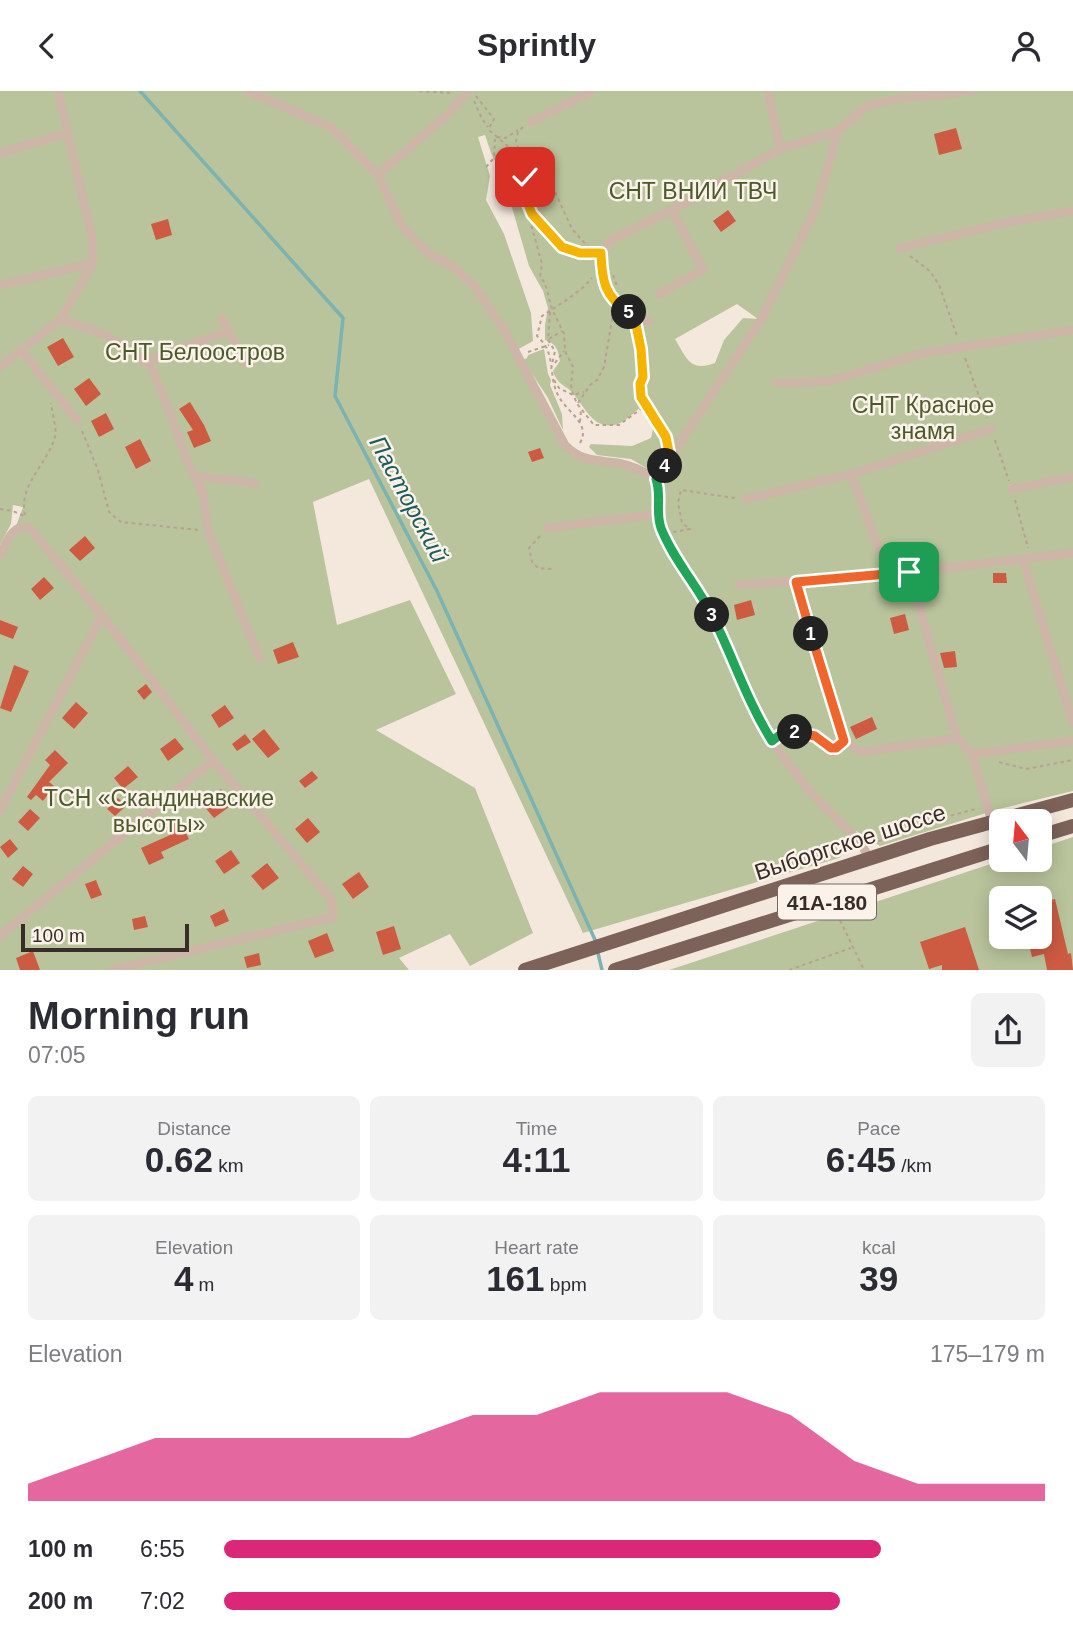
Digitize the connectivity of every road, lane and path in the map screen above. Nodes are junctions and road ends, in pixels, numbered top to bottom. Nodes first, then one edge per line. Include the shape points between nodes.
1 (58, 91) edge
2 (247, 91) edge
3 (419, 91) edge
4 (592, 91) edge
5 (768, 91) edge
6 (972, 91) edge
7 (469, 93) edge
8 (527, 125) junction
9 (489, 128) junction
10 (838, 131) junction
11 (68, 133) junction
12 (495, 137) junction
13 (819, 138) junction
14 (832, 148) junction
15 (780, 149) junction
16 (0, 153) edge
17 (523, 161) junction
18 (529, 165) junction
19 (486, 167) dead end
20 (378, 175) junction
21 (672, 210) junction
22 (1073, 211) edge
23 (532, 213) junction
24 (900, 248) joint
25 (602, 262) junction
26 (93, 263) junction
27 (0, 285) edge
28 (659, 294) dead end
29 (614, 302) junction
30 (550, 310) junction
31 (634, 315) junction
32 (222, 318) dead end
33 (61, 319) junction
34 (649, 322) dead end
35 (562, 330) junction
36 (1073, 330) edge
37 (228, 331) junction
38 (548, 339) junction
39 (550, 344) junction
40 (546, 347) junction
41 (961, 347) junction
42 (565, 349) junction
43 (21, 350) junction
44 (517, 356) junction
45 (144, 362) junction
46 (244, 362) dead end
47 (554, 364) junction
48 (0, 367) edge
49 (551, 370) junction
50 (554, 379) junction
51 (777, 383) dead end
52 (49, 386) junction
53 (585, 391) junction
54 (573, 395) junction
55 (577, 403) junction
56 (645, 406) junction
57 (581, 409) junction
58 (77, 420) joint
59 (580, 423) junction
60 (991, 429) junction
61 (572, 452) junction
62 (670, 457) junction
63 (851, 474) junction
64 (195, 476) junction
65 (1073, 477) edge
66 (656, 479) junction
67 (255, 483) dead end
68 (1012, 489) junction
69 (746, 499) joint
70 (0, 509) edge
71 (657, 514) junction
72 (547, 529) joint
73 (208, 531) junction
74 (672, 532) dead end
75 (1073, 554) edge
76 (0, 555) edge
77 (1027, 560) junction
78 (553, 569) dead end
79 (909, 572) junction
80 (888, 573) junction
81 (796, 582) junction
82 (739, 585) dead end
83 (102, 615) junction
84 (260, 659) dead end
85 (1073, 723) edge
86 (957, 738) junction
87 (772, 741) junction
88 (844, 741) junction
89 (1073, 741) edge
90 (976, 753) junction
91 (213, 760) junction
92 (1073, 760) edge
93 (1073, 800) edge
94 (987, 806) junction
95 (1040, 809) edge
96 (0, 811) edge
97 (989, 812) edge
98 (989, 823) edge
99 (1073, 825) edge
100 (1052, 832) edge
101 (989, 852) edge
102 (866, 853) junction
103 (834, 907) dead end
104 (0, 936) edge
105 (852, 948) junction
106 (112, 970) edge
107 (525, 970) edge
108 (615, 970) edge
109 (789, 970) edge
110 (864, 970) edge

1 - 11 street
2 - 20 street via 331,127
3 - 7 path
4 - 8 street
5 - 15 street
6 - 10 street via 867,106
7 - 9 path
7 - 9 path via 495,119
7 - 20 street
8 - 12 path via 506,138
8 - 17 path via 516,141
9 - 12 path
10 - 13 street
10 - 14 street
11 - 16 street
11 - 26 street via 92,238
12 - 17 path
12 - 19 path via 494,158
13 - 14 street
13 - 15 street
14 - 62 street via 816,208 761,320
15 - 21 street
17 - 18 path
17 - 23 path via 522,190
18 - 23 path via 535,190
18 - 23 path via 551,183 572,229 595,253 562,247
20 - 44 street via 401,225 421,248 454,267 476,288
21 - 25 street via 611,240 601,253
21 - 28 street via 703,270
22 - 24 street
23 - 30 path via 542,264 540,277
24 - 41 path via 935,278
25 - 29 street via 605,285
25 - 30 path via 590,281 565,304
26 - 27 street
26 - 33 street
29 - 31 street
29 - 53 path via 604,367
30 - 35 path
30 - 38 path
30 - 40 path via 542,316 537,336
31 - 34 street
31 - 56 path
32 - 37 street
33 - 43 street
33 - 45 street via 106,335
35 - 38 path
35 - 42 path
36 - 41 street
37 - 45 street
37 - 46 street
38 - 39 path
39 - 40 path
39 - 47 path via 555,351
40 - 44 path
40 - 49 path
41 - 51 street via 923,353 830,381
41 - 60 path
42 - 47 path
42 - 54 path via 573,367
43 - 48 street
43 - 52 street
44 - 61 street
45 - 64 street via 150,365
47 - 49 path
49 - 50 path
50 - 54 path
50 - 59 path via 553,387
52 - 58 street
52 - 70 path via 56,435 28,488 25,517
53 - 54 path
53 - 55 path
54 - 55 path
55 - 57 path
56 - 57 path via 616,426 594,425
56 - 62 path via 666,437
57 - 59 path
58 - 73 path via 109,512 121,522
59 - 61 path via 583,438
60 - 63 street
60 - 68 path
61 - 66 street via 584,459 635,468
62 - 66 street
63 - 69 street
63 - 80 street
64 - 67 street
64 - 73 street via 203,493
65 - 68 street
66 - 71 street via 660,490
68 - 77 path
69 - 74 path via 681,490 682,523 690,529
71 - 72 street
71 - 87 street via 670,548 708,605 747,697
72 - 78 path via 528,548 538,568
73 - 84 street
75 - 77 street
76 - 83 street via 15,529 29,527
77 - 79 street
77 - 85 street
79 - 80 street
79 - 86 street
80 - 81 street
81 - 82 street
81 - 88 street
83 - 91 street
83 - 96 street
86 - 88 street via 861,752
86 - 90 street
87 - 88 path via 788,730 815,736 831,748
87 - 102 street via 810,792
89 - 90 street
90 - 92 path via 1026,769
90 - 94 street
91 - 104 street
91 - 106 street via 331,899 333,916
93 - 95 main road, Выборгское шоссе / 41А-180
94 - 97 street
94 - 102 path via 926,822
98 - 102 main road, Выборгское шоссе / 41А-180
99 - 100 main road
101 - 108 main road, 41А-180
102 - 107 main road, Выборгское шоссе / 41А-180
103 - 105 path
105 - 109 path
105 - 110 path

